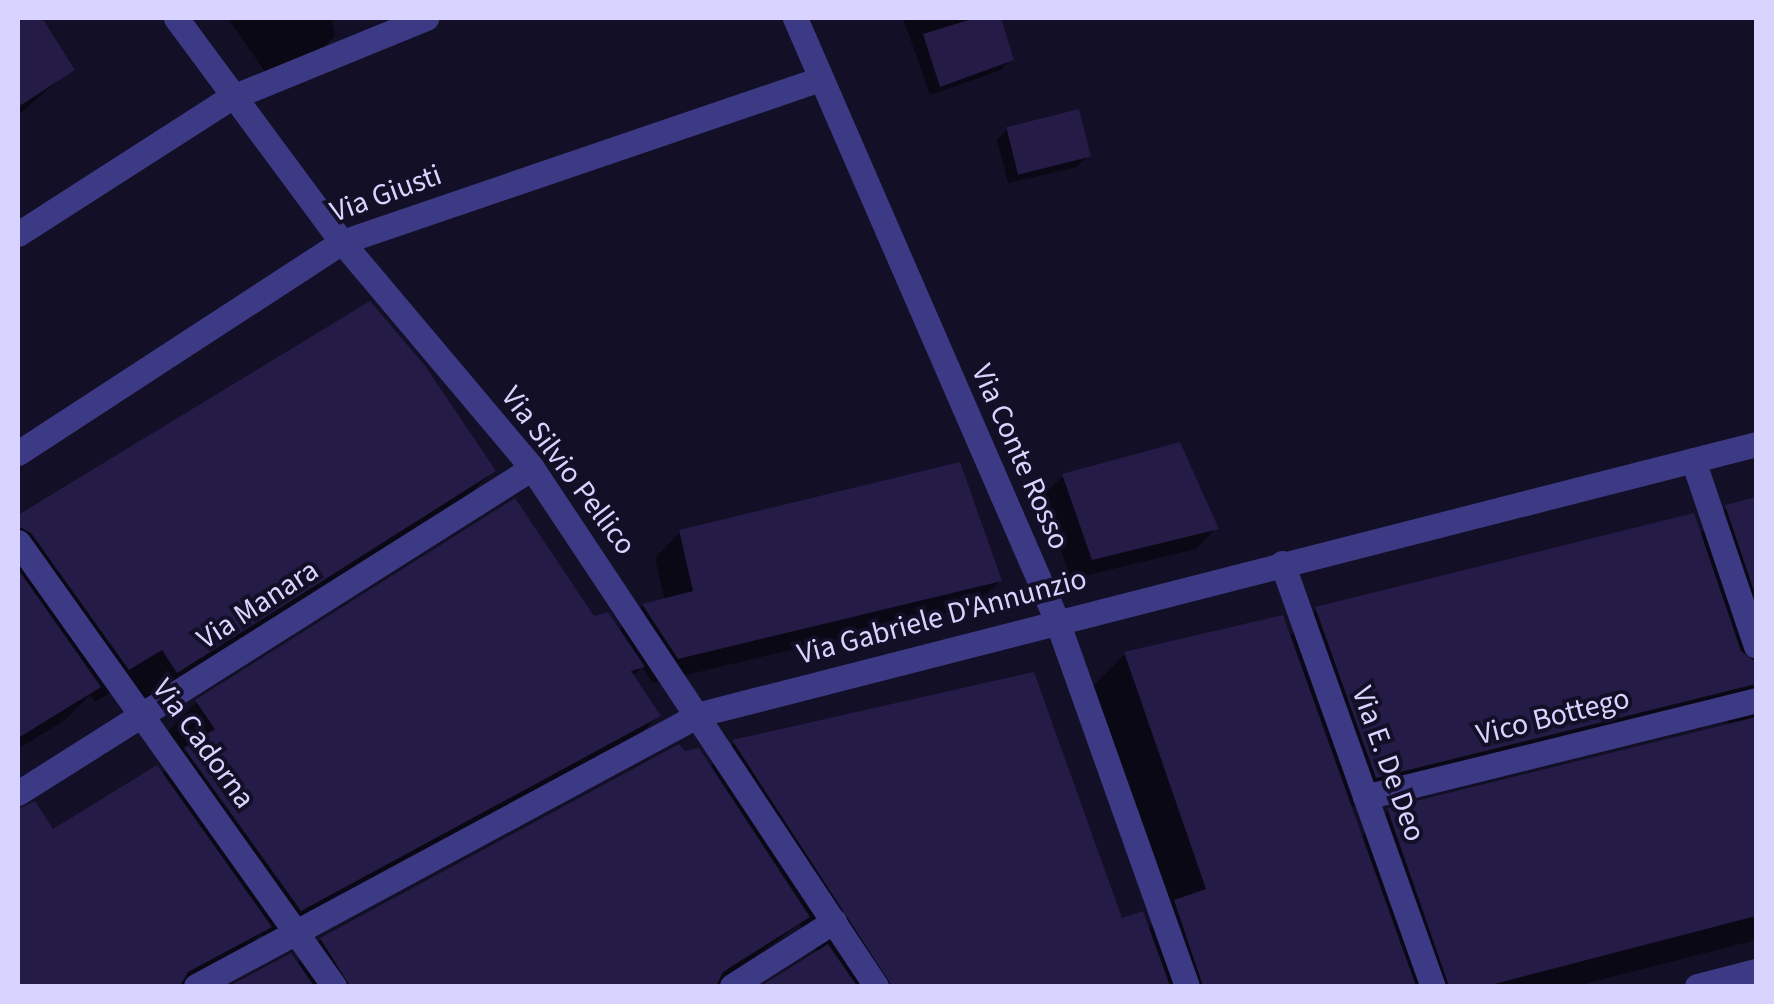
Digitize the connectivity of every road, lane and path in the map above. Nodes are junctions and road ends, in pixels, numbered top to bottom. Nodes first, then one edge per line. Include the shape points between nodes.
1 (176, 18) edge
2 (426, 18) edge
3 (795, 18) edge
4 (818, 80) junction
5 (230, 98) junction
6 (18, 234) edge
7 (342, 242) junction
8 (1756, 444) edge
9 (18, 453) edge
10 (1692, 460) junction
11 (532, 468) junction
12 (18, 542) edge
13 (1282, 563) junction
14 (1056, 620) junction
15 (1756, 646) edge
16 (1756, 700) edge
17 (700, 714) junction
18 (142, 718) junction
19 (18, 793) edge
20 (1366, 797) junction
21 (834, 921) junction
22 (298, 930) junction
23 (1756, 971) edge
24 (196, 986) edge
25 (334, 986) edge
26 (732, 986) edge
27 (876, 986) edge
28 (1187, 986) edge
29 (1433, 986) edge
30 (1698, 986) edge

1 - 5 street, Via Silvio Pellico
2 - 5 street
3 - 4 street, Via Conte Rosso
4 - 7 street, Via Giusti
4 - 14 street, Via Conte Rosso
5 - 6 street
5 - 7 street, Via Silvio Pellico
7 - 9 street, Via Giusti
7 - 11 street, Via Silvio Pellico
8 - 10 street, Via Gabriele D'Annunzio
10 - 13 street, Via Gabriele D'Annunzio
10 - 15 street
11 - 17 street, Via Silvio Pellico
11 - 18 street, Via Manara
12 - 18 street, Via Cadorna
13 - 14 street, Via Gabriele D'Annunzio
13 - 20 street, Via E. De Deo
14 - 17 street, Via Gabriele D'Annunzio
14 - 28 street, Via Conte Rosso
16 - 20 street, Vico Bottego
17 - 21 street, Via Silvio Pellico
17 - 22 street, Via Gabriele D'Annunzio
18 - 19 street, Via Manara
18 - 22 street, Via Cadorna
20 - 29 street, Via E. De Deo
21 - 26 street
21 - 27 street, Via Silvio Pellico
22 - 24 street, Via Gabriele D'Annunzio
22 - 25 street, Via Cadorna
23 - 30 street

